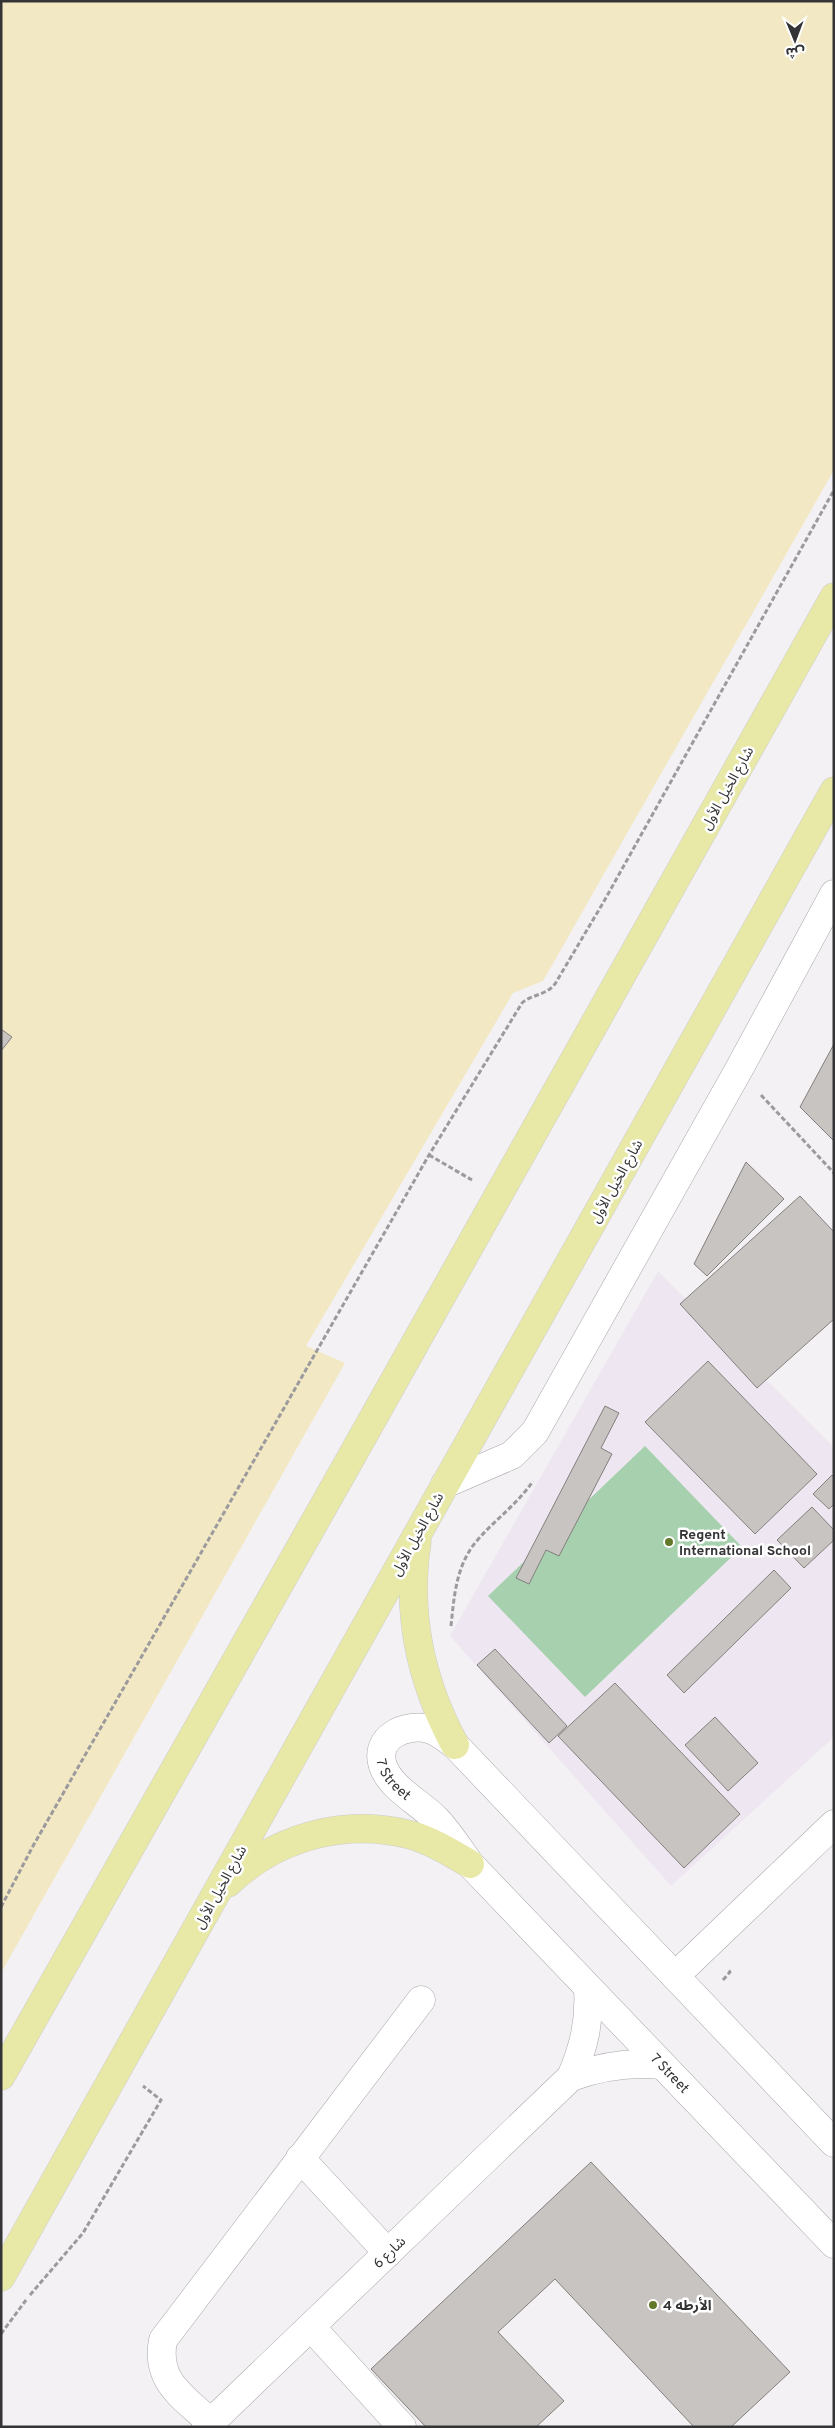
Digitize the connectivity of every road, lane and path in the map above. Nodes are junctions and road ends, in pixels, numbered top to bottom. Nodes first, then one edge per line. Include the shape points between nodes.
1 (834, 490) edge
2 (834, 597) edge
3 (834, 791) edge
4 (832, 902) edge
5 (738, 1071) junction
6 (429, 1155) junction
7 (834, 1173) edge
8 (499, 1196) junction
9 (538, 1473) dead end
10 (446, 1484) junction
11 (419, 1530) junction
12 (450, 1629) dead end
13 (455, 1745) junction
14 (834, 1824) edge
15 (470, 1864) junction
16 (216, 1894) junction
17 (1, 1907) edge
18 (674, 1976) junction
19 (588, 1988) junction
20 (421, 2000) dead end
21 (662, 2065) junction
22 (118, 2068) junction
23 (1, 2076) edge
24 (570, 2077) junction
25 (834, 2143) edge
26 (300, 2158) junction
27 (834, 2244) edge
28 (388, 2253) junction
29 (1, 2277) edge
30 (306, 2331) junction
31 (1, 2334) edge
32 (209, 2425) edge
33 (384, 2427) edge
34 (402, 2427) edge

1 - 6 path via 604,904 550,990 522,1003
2 - 8 main road, شارع الخيل الأول
3 - 10 main road, شارع الخيل الأول
4 - 5 street
5 - 7 path
5 - 10 street via 535,1432 512,1455
6 - 8 path
6 - 17 path via 32,1846
8 - 23 main road, شارع الخيل الأول
9 - 12 path via 521,1498 475,1543 456,1582
10 - 11 main road, شارع الخيل الأول
11 - 13 main road via 413,1584 417,1638 428,1686
11 - 16 main road, شارع الخيل الأول
13 - 15 street, 7 Street via 429,1729 413,1727 398,1730 388,1738 382,1751 383,1765 389,1777 437,1820
13 - 18 street, 7 Street
14 - 18 street
15 - 16 main road via 441,1847 412,1836 383,1830 352,1829 321,1833 263,1855
15 - 19 street, 7 Street
16 - 22 main road, شارع الخيل الأول
18 - 25 street, 7 Street
19 - 21 street, 7 Street
19 - 24 street, شارع 6 via 587,2034
20 - 26 street
21 - 24 street, شارع 6 via 616,2064
21 - 27 street, 7 Street
22 - 29 main road, شارع الخيل الأول
22 - 31 path via 161,2100 83,2233 18,2309
24 - 28 street, شارع 6
26 - 28 street
26 - 32 street via 163,2340 162,2371 170,2384
28 - 30 street, شارع 6
30 - 32 street, شارع 6
30 - 33 street
30 - 34 street

